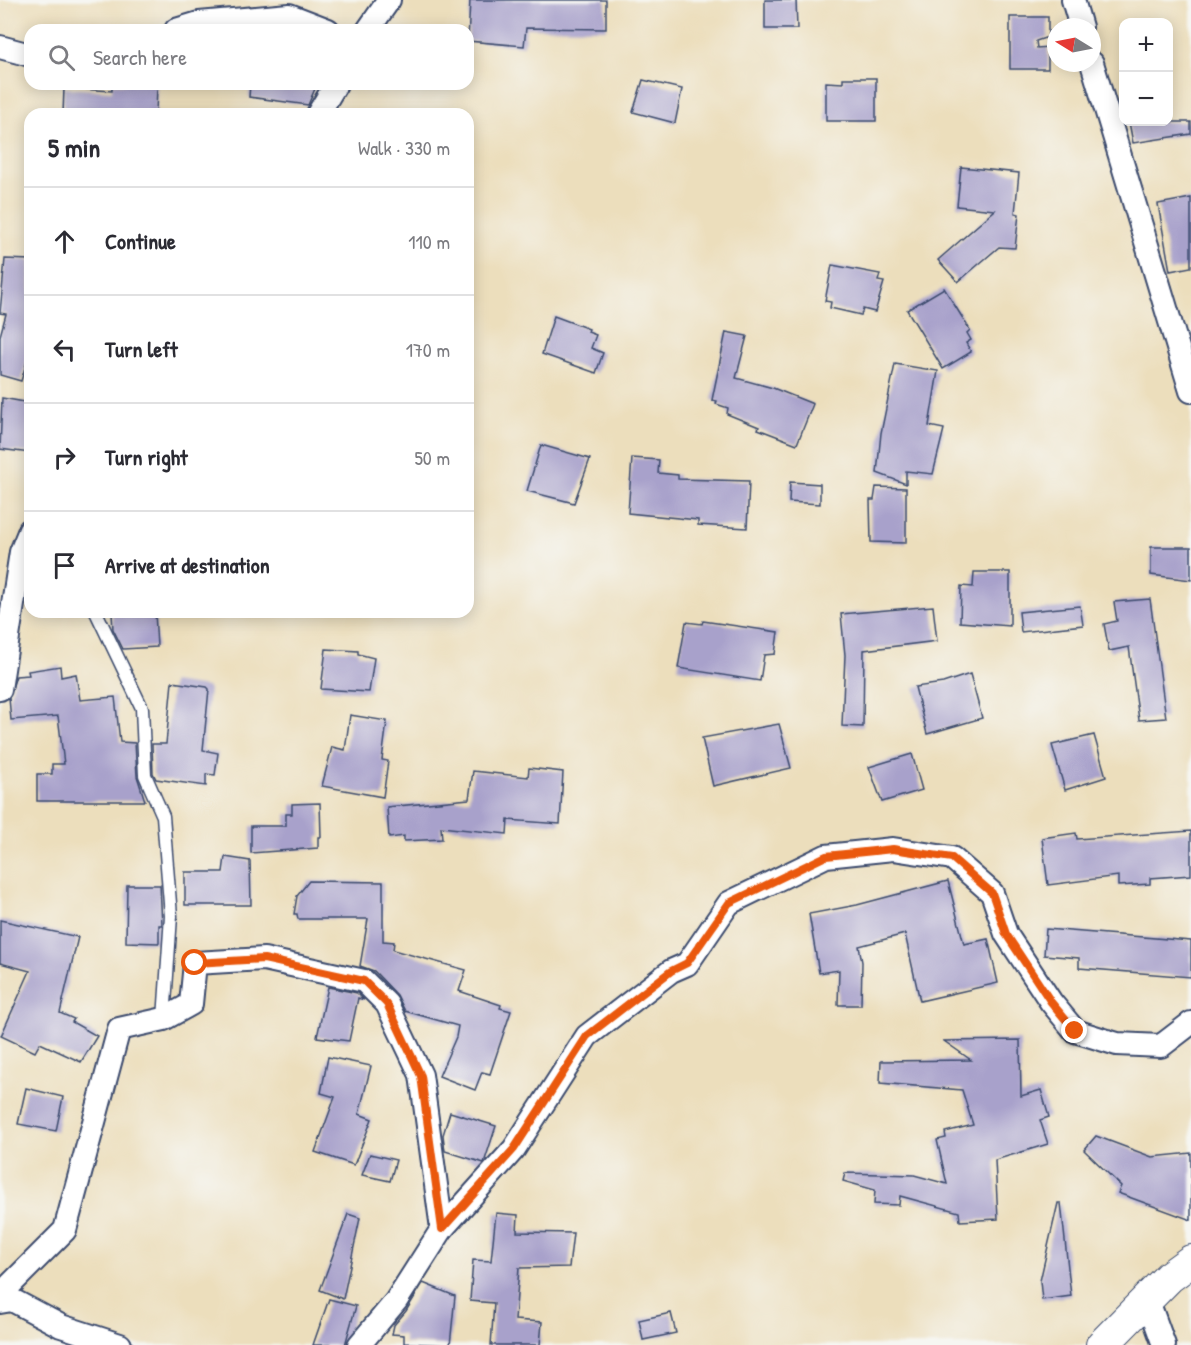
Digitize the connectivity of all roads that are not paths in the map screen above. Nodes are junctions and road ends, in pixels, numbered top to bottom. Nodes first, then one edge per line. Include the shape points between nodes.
1 (389, 0) edge
2 (1073, 0) edge
3 (1078, 18) edge
4 (196, 24) edge
5 (312, 24) edge
6 (372, 24) edge
7 (0, 47) edge
8 (24, 54) edge
9 (1095, 72) edge
10 (332, 90) edge
11 (322, 108) edge
12 (1191, 391) edge
13 (24, 545) edge
14 (99, 618) edge
15 (0, 689) edge
16 (164, 1020) junction
17 (1191, 1023) edge
18 (442, 1229) junction
19 (1191, 1261) edge
20 (0, 1295) edge
21 (1148, 1301) junction
22 (0, 1302) edge
23 (120, 1345) edge
24 (359, 1345) edge
25 (1102, 1345) edge
26 (1164, 1345) edge

1 - 6 street
2 - 3 street
4 - 5 street via 289,15
7 - 8 street
9 - 12 street
10 - 11 street
13 - 15 street
14 - 16 lane via 142,708 145,775 164,816 171,916
16 - 18 street via 191,1005 195,963 264,959 364,981 387,1004 421,1076
16 - 20 street via 119,1029 65,1230
17 - 18 street via 1161,1046 1117,1044 1075,1031 1006,934 992,893 952,858 893,849 826,856 729,903 687,963 587,1036 514,1149
18 - 24 street via 396,1301
19 - 21 street via 1169,1277
21 - 25 street
21 - 26 street
22 - 23 street via 12,1300 61,1326

